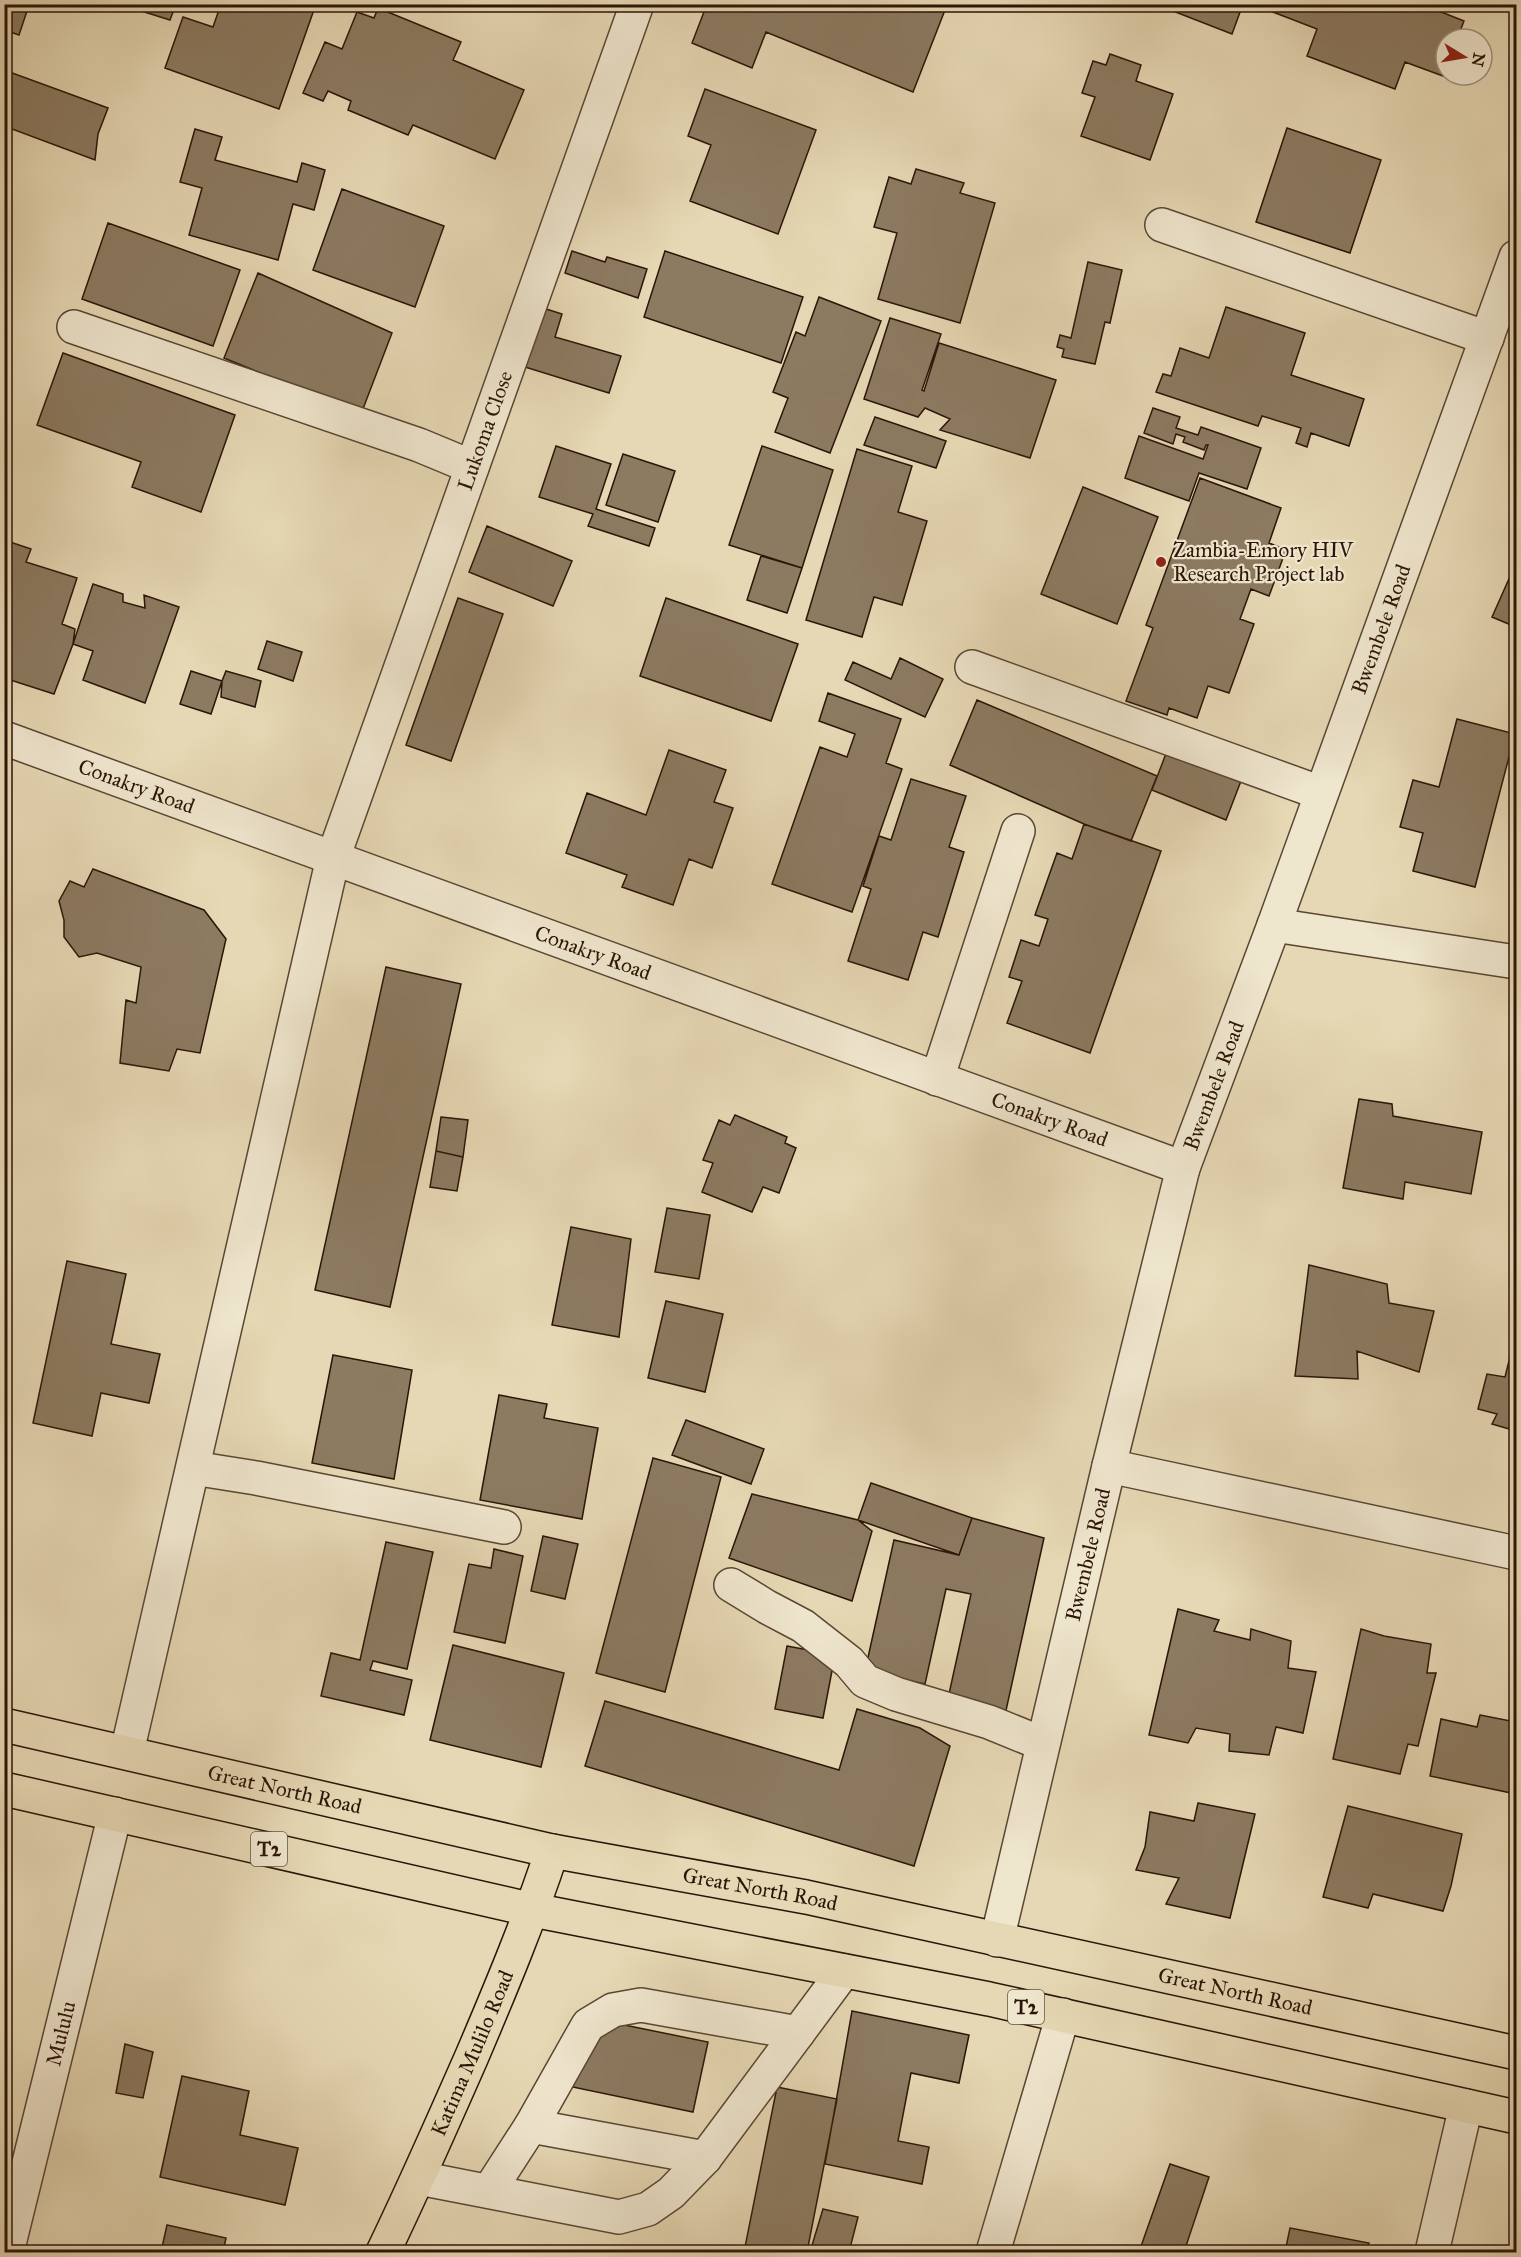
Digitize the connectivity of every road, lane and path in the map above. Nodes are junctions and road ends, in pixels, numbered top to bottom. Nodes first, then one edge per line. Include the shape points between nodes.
1 (637, 4) edge
2 (1162, 225) dead end
3 (1516, 257) edge
4 (74, 327) dead end
5 (1488, 338) junction
6 (472, 467) junction
7 (972, 667) dead end
8 (4, 738) edge
9 (1321, 793) junction
10 (1018, 831) dead end
11 (333, 858) junction
12 (1274, 925) junction
13 (1516, 962) edge
14 (937, 1079) junction
15 (1183, 1168) junction
16 (1109, 1466) junction
17 (193, 1468) junction
18 (504, 1527) dead end
19 (1516, 1553) edge
20 (731, 1585) dead end
21 (4, 1725) edge
22 (1043, 1744) junction
23 (127, 1752) junction
24 (4, 1789) edge
25 (115, 1814) junction
26 (552, 1851) junction
27 (533, 1910) junction
28 (996, 1940) junction
29 (844, 1971) junction
30 (1063, 2015) junction
31 (798, 2033) junction
32 (1516, 2053) edge
33 (1466, 2106) junction
34 (1516, 2117) edge
35 (531, 2126) junction
36 (705, 2158) junction
37 (419, 2178) junction
38 (489, 2192) junction
39 (7, 2253) edge
40 (383, 2253) edge
41 (993, 2253) edge
42 (1432, 2253) edge

1 - 6 street, Lukoma Close
2 - 5 street
3 - 5 street, Bwembele Road
4 - 6 street via 419,445
5 - 9 street, Bwembele Road
6 - 11 street, Lukoma Close
7 - 9 street
8 - 11 street, Conakry Road
9 - 12 street, Bwembele Road
10 - 14 street
11 - 14 street, Conakry Road
11 - 17 street, Lukoma Close
12 - 13 street
12 - 15 street, Bwembele Road
14 - 15 street, Conakry Road
15 - 16 street, Bwembele Road
16 - 19 street
16 - 22 street, Bwembele Road
17 - 18 street
17 - 23 street, Lukoma Close
20 - 22 street via 803,1626 849,1662 865,1681
21 - 23 main road, Great North Road
22 - 28 street, Bwembele Road
23 - 26 main road, Great North Road
24 - 25 main road, T2
25 - 27 main road, T2
25 - 39 street, Mululu
26 - 27 main road, Katima Mulilo Road
26 - 28 main road, Great North Road via 806,1897
27 - 29 main road, T2
27 - 37 main road, Katima Mulilo Road
28 - 32 main road, Great North Road
29 - 30 main road, T2
29 - 31 street
30 - 33 main road, T2
30 - 41 street
31 - 35 street via 641,2005 613,2010 588,2025
31 - 36 street
33 - 34 main road, T2
33 - 42 street
35 - 36 street
35 - 38 street
36 - 38 street via 648,2210 619,2217
37 - 38 street
37 - 40 main road, Katima Mulilo Road

